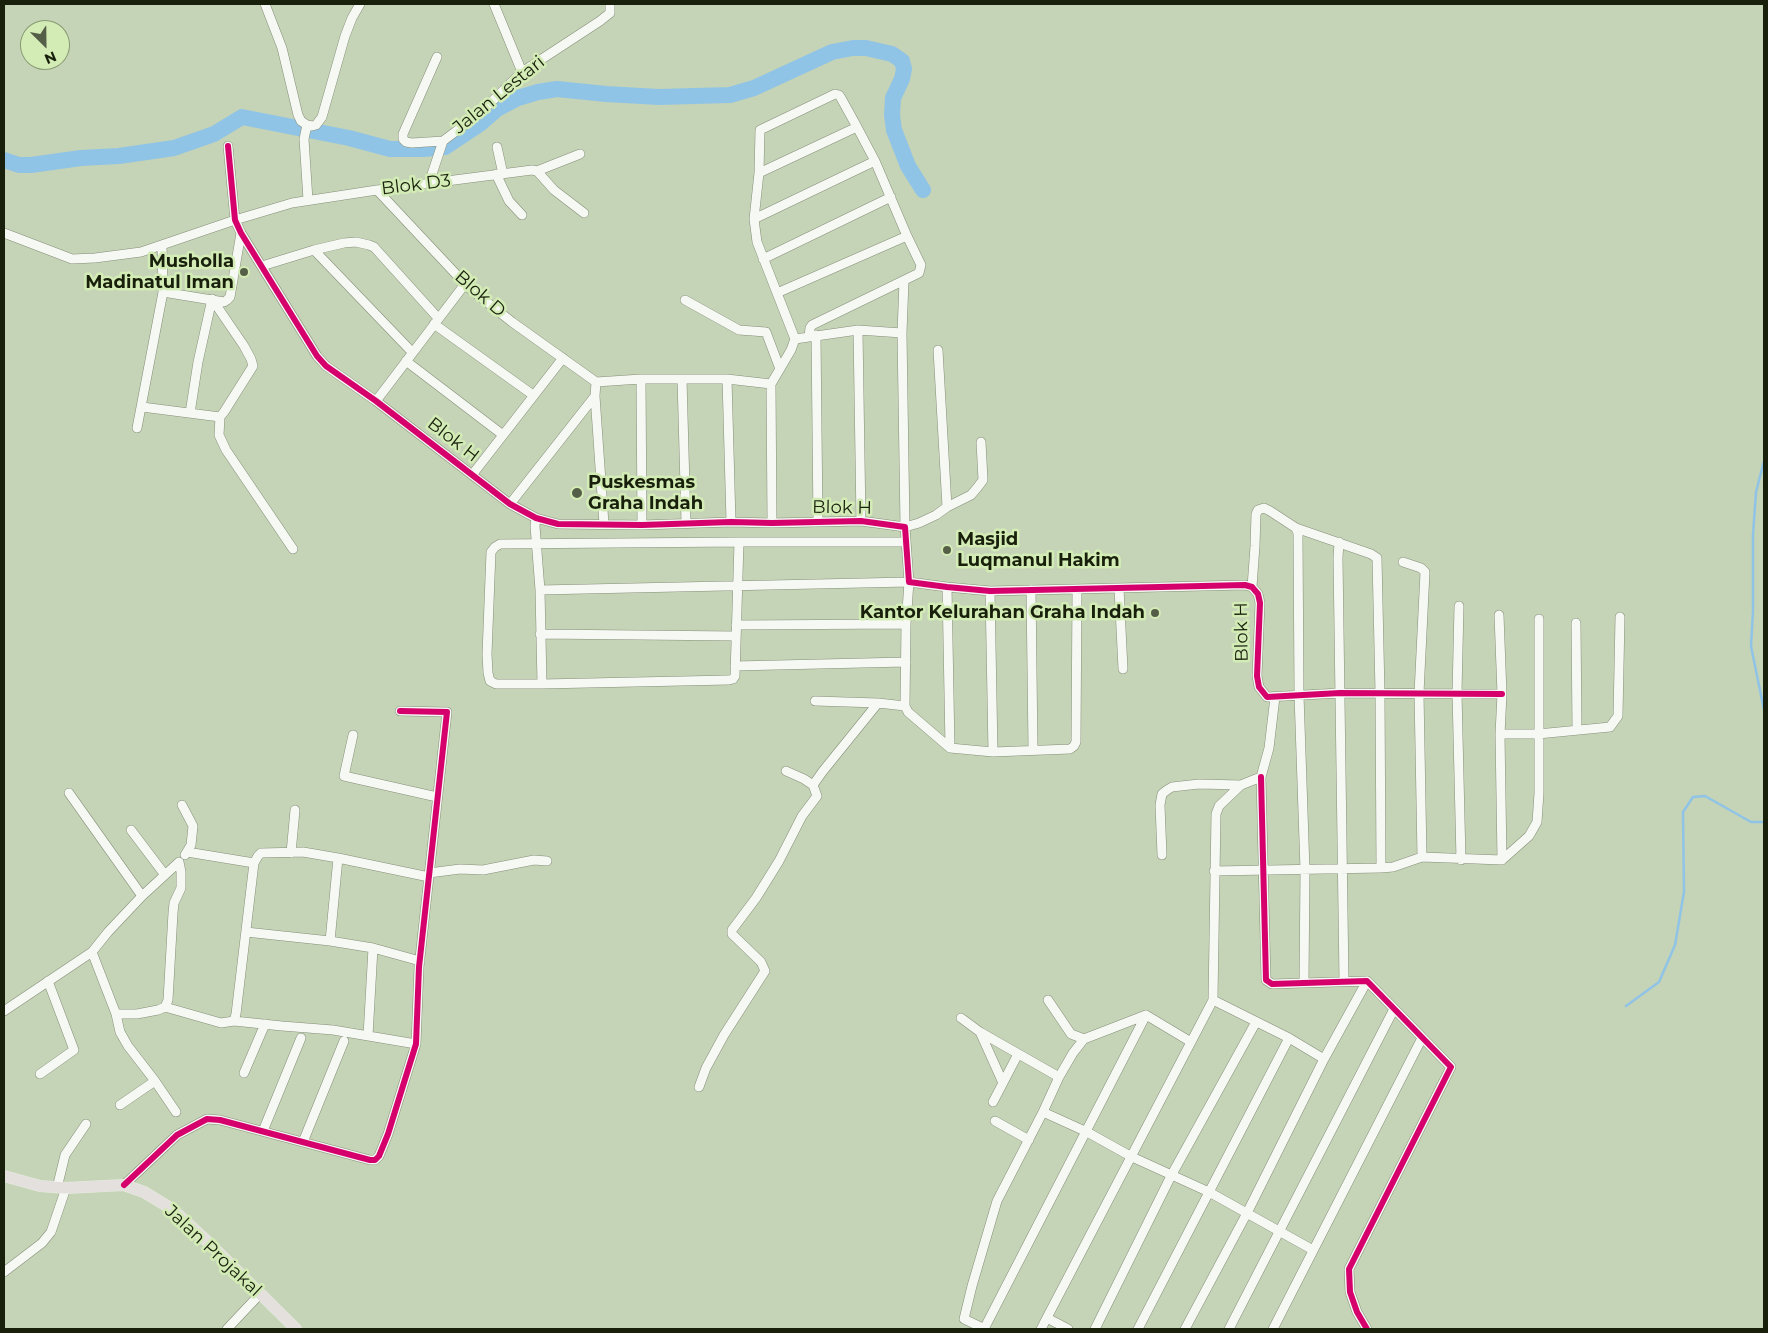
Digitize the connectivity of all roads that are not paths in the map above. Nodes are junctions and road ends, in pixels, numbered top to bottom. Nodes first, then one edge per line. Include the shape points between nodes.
1 (265, 4) edge
2 (360, 4) edge
3 (494, 4) edge
4 (610, 4) edge
5 (437, 57) dead end
6 (522, 72) junction
7 (306, 126) junction
8 (857, 126) junction
9 (442, 143) junction
10 (228, 146) dead end
11 (497, 147) dead end
12 (580, 154) dead end
13 (875, 161) junction
14 (537, 171) junction
15 (759, 173) junction
16 (500, 174) junction
17 (429, 183) junction
18 (377, 190) junction
19 (891, 197) junction
20 (308, 200) junction
21 (584, 213) dead end
22 (522, 215) dead end
23 (754, 218) junction
24 (235, 220) junction
25 (4, 233) edge
26 (240, 233) junction
27 (907, 236) junction
28 (162, 245) junction
29 (314, 250) junction
30 (763, 259) junction
31 (262, 266) junction
32 (904, 282) junction
33 (465, 284) junction
34 (163, 292) junction
35 (778, 293) junction
36 (212, 299) junction
37 (685, 300) dead end
38 (436, 321) junction
39 (858, 330) junction
40 (902, 333) junction
41 (812, 336) junction
42 (795, 339) junction
43 (938, 350) dead end
44 (412, 352) junction
45 (563, 358) junction
46 (406, 361) junction
47 (780, 369) junction
48 (641, 379) junction
49 (682, 379) junction
50 (727, 379) junction
51 (596, 382) junction
52 (771, 384) junction
53 (533, 395) junction
54 (594, 396) junction
55 (376, 400) junction
56 (142, 407) junction
57 (190, 413) junction
58 (220, 417) junction
59 (137, 428) dead end
60 (503, 435) junction
61 (981, 442) dead end
62 (472, 475) junction
63 (510, 504) junction
64 (947, 506) junction
65 (536, 518) junction
66 (860, 521) junction
67 (731, 522) junction
68 (818, 522) junction
69 (686, 523) junction
70 (772, 523) junction
71 (604, 524) junction
72 (642, 525) junction
73 (905, 527) junction
74 (1296, 528) junction
75 (739, 542) junction
76 (906, 542) junction
77 (1339, 542) junction
78 (537, 544) junction
79 (293, 548) dead end
80 (1403, 562) dead end
81 (909, 582) junction
82 (738, 585) junction
83 (947, 587) junction
84 (1252, 587) junction
85 (1119, 588) junction
86 (540, 590) junction
87 (1031, 590) junction
88 (1077, 590) junction
89 (990, 591) junction
90 (1459, 606) dead end
91 (1499, 615) dead end
92 (1620, 617) dead end
93 (1539, 619) dead end
94 (1576, 623) dead end
95 (906, 624) junction
96 (736, 625) junction
97 (540, 634) junction
98 (736, 636) junction
99 (906, 662) junction
100 (736, 666) junction
101 (1123, 669) dead end
102 (542, 684) junction
103 (1340, 693) junction
104 (1380, 693) junction
105 (1419, 693) junction
106 (1457, 693) junction
107 (1502, 694) junction
108 (1299, 695) junction
109 (1275, 697) junction
110 (815, 701) dead end
111 (878, 703) junction
112 (905, 706) junction
113 (400, 711) dead end
114 (1577, 730) junction
115 (1500, 734) junction
116 (1538, 734) junction
117 (354, 735) dead end
118 (950, 748) junction
119 (1033, 749) junction
120 (993, 752) junction
121 (786, 771) dead end
122 (1261, 777) junction
123 (813, 785) junction
124 (1241, 785) junction
125 (69, 793) dead end
126 (437, 797) junction
127 (182, 805) dead end
128 (295, 810) dead end
129 (131, 830) dead end
130 (187, 852) junction
131 (291, 853) junction
132 (1162, 855) dead end
133 (1422, 857) junction
134 (338, 858) junction
135 (1461, 860) junction
136 (1502, 860) junction
137 (547, 861) dead end
138 (179, 862) junction
139 (254, 863) junction
140 (1381, 868) junction
141 (1342, 869) junction
142 (1264, 870) junction
143 (1304, 870) junction
144 (1214, 871) junction
145 (165, 874) junction
146 (429, 875) junction
147 (142, 896) junction
148 (246, 932) junction
149 (330, 941) junction
150 (373, 948) junction
151 (92, 952) junction
152 (420, 961) junction
153 (48, 981) junction
154 (1344, 981) junction
155 (1367, 981) junction
156 (1304, 983) junction
157 (1048, 1000) dead end
158 (1213, 1000) junction
159 (165, 1007) junction
160 (1394, 1009) junction
161 (4, 1011) edge
162 (116, 1014) junction
163 (1146, 1015) junction
164 (961, 1018) dead end
165 (234, 1021) junction
166 (1256, 1022) junction
167 (265, 1024) junction
168 (980, 1032) junction
169 (368, 1036) junction
170 (301, 1038) dead end
171 (1289, 1038) junction
172 (1422, 1038) junction
173 (1084, 1039) junction
174 (344, 1041) dead end
175 (1191, 1042) junction
176 (416, 1044) junction
177 (1018, 1054) junction
178 (1324, 1059) junction
179 (244, 1073) dead end
180 (40, 1074) dead end
181 (1059, 1078) junction
182 (155, 1081) junction
183 (1003, 1083) junction
184 (699, 1087) dead end
185 (993, 1102) dead end
186 (120, 1105) dead end
187 (176, 1112) dead end
188 (1042, 1112) junction
189 (995, 1121) dead end
190 (86, 1124) dead end
191 (263, 1131) junction
192 (1087, 1132) junction
193 (1029, 1140) junction
194 (303, 1142) junction
195 (1132, 1157) junction
196 (4, 1176) edge
197 (1171, 1176) junction
198 (124, 1185) junction
199 (62, 1188) junction
200 (1208, 1192) junction
201 (1247, 1212) junction
202 (1279, 1232) junction
203 (1314, 1250) junction
204 (4, 1272) edge
205 (260, 1294) junction
206 (1047, 1318) junction
207 (227, 1329) edge
208 (296, 1329) edge
209 (984, 1329) edge
210 (1041, 1329) edge
211 (1068, 1329) edge
212 (1095, 1329) edge
213 (1138, 1329) edge
214 (1186, 1329) edge
215 (1228, 1329) edge
216 (1273, 1329) edge
217 (1367, 1329) edge

1 - 7 street via 284,54 298,114
2 - 7 street via 345,36 322,116 316,124
3 - 6 street
4 - 6 street, Jalan Lestari via 610,13 600,22
5 - 9 street via 403,134 406,142
6 - 9 street, Jalan Lestari via 479,114
7 - 20 street
8 - 13 street
8 - 15 street
8 - 15 street via 839,95 818,102 760,130
9 - 17 street, Jalan Lestari
10 - 24 street, Blok H
11 - 16 street
12 - 14 street, Blok D3
13 - 19 street
13 - 23 street
14 - 16 street, Blok D3
14 - 21 street via 554,190
15 - 23 street
16 - 17 street, Blok D3
16 - 22 street via 509,201
17 - 18 street, Blok D3
18 - 20 street, Blok D3
18 - 33 street, Blok D
19 - 27 street
19 - 30 street
20 - 24 street, Blok D3
23 - 30 street
24 - 26 street, Blok H
24 - 28 street, Blok D3
25 - 28 street, Blok D3 via 72,258 141,252
26 - 31 street, Blok H
26 - 36 street via 230,296 224,302
27 - 32 street via 921,269
27 - 35 street
28 - 34 street
29 - 31 street
29 - 38 street via 356,242 374,247
29 - 44 street
30 - 35 street
31 - 55 street, Blok H via 317,356 326,366
32 - 40 street
32 - 41 street via 812,325
33 - 38 street
33 - 45 street, Blok D
34 - 36 street
34 - 56 street
35 - 42 street
36 - 57 street
36 - 58 street via 244,346 253,366
37 - 47 street via 739,330 766,332
38 - 44 street
38 - 53 street
39 - 40 street
39 - 41 street
39 - 66 street
40 - 73 street
41 - 42 street
41 - 68 street
42 - 47 street
43 - 64 street
44 - 46 street
45 - 51 street, Blok D
45 - 53 street
46 - 55 street
46 - 60 street
47 - 52 street
48 - 49 street
48 - 51 street
48 - 72 street
49 - 50 street
49 - 69 street
50 - 52 street
50 - 67 street
51 - 54 street
52 - 70 street
53 - 60 street
54 - 63 street
54 - 71 street
55 - 62 street, Blok H
56 - 57 street
56 - 59 street
57 - 58 street
58 - 79 street via 219,435 226,450
60 - 62 street
61 - 64 street via 983,480 971,495
62 - 63 street, Blok H
63 - 65 street, Blok H
64 - 73 street via 919,523
65 - 71 street, Blok H via 558,524
65 - 78 street
66 - 68 street, Blok H
66 - 73 street, Blok H
67 - 69 street, Blok H
67 - 70 street, Blok H
68 - 70 street, Blok H
69 - 72 street, Blok H
71 - 72 street, Blok H
73 - 76 street
74 - 77 street
74 - 84 street via 1264,508 1258,510
74 - 108 street
75 - 76 street
75 - 78 street
75 - 82 street
76 - 81 street
77 - 103 street
77 - 104 street via 1377,558
78 - 86 street
78 - 102 street via 500,544 491,552 487,654 490,681 496,684
80 - 105 street via 1425,572
81 - 82 street, Blok H
81 - 83 street, Blok H
81 - 95 street
82 - 86 street, Blok H
82 - 96 street
83 - 89 street, Blok H
83 - 118 street
84 - 85 street, Blok H
84 - 109 street, Blok H via 1260,603 1259,687 1267,697
85 - 88 street, Blok H
85 - 101 street
86 - 97 street
87 - 88 street, Blok H
87 - 89 street, Blok H
87 - 119 street
88 - 119 street via 1076,742 1070,749
89 - 120 street
90 - 106 street
91 - 107 street
92 - 114 street via 1618,716 1610,727
93 - 116 street
94 - 114 street
95 - 96 street
95 - 99 street
96 - 98 street
97 - 98 street
97 - 102 street
98 - 100 street
99 - 100 street
99 - 112 street
100 - 102 street via 735,676 729,680
103 - 104 street
103 - 108 street
103 - 141 street
104 - 105 street
104 - 140 street
105 - 106 street
105 - 133 street
106 - 107 street
106 - 135 street
107 - 115 street
108 - 109 street
108 - 143 street
109 - 122 street via 1269,748
110 - 111 street
111 - 112 street
111 - 123 street
112 - 118 street via 914,719
113 - 126 street via 447,712
114 - 116 street
115 - 116 street
115 - 136 street
116 - 136 street via 1537,822 1529,836
117 - 126 street via 344,776
118 - 120 street
119 - 120 street
121 - 123 street
122 - 124 street
122 - 142 street
123 - 184 street via 816,796 775,869 732,930 732,934 761,962 765,971 724,1035
124 - 132 street via 1172,787 1162,794
124 - 144 street via 1219,806 1216,814
125 - 147 street
126 - 146 street
127 - 130 street via 193,826
128 - 131 street
129 - 145 street
130 - 138 street
130 - 139 street
131 - 134 street
131 - 139 street via 261,853
133 - 135 street
133 - 140 street
134 - 146 street
134 - 149 street
135 - 136 street
137 - 146 street via 534,860 483,870 460,869
138 - 145 street
138 - 159 street via 181,888 174,903
139 - 148 street
140 - 141 street
141 - 143 street
141 - 154 street
142 - 143 street
142 - 144 street
142 - 156 street via 1266,980 1272,984
143 - 156 street
144 - 158 street
145 - 147 street
146 - 152 street
147 - 151 street
148 - 149 street
148 - 165 street
149 - 150 street
150 - 152 street
150 - 169 street
151 - 153 street
151 - 162 street
152 - 176 street
153 - 161 street
153 - 180 street via 74,1050
154 - 155 street
154 - 156 street
155 - 160 street
155 - 178 street
157 - 173 street via 1071,1034
158 - 166 street
158 - 175 street
159 - 162 street via 137,1014
159 - 165 street via 221,1023
160 - 172 street
160 - 202 street
162 - 182 street via 120,1032 128,1046
163 - 173 street
163 - 175 street
163 - 192 street
164 - 168 street
165 - 167 street
166 - 171 street
166 - 197 street
167 - 169 street
167 - 179 street
168 - 177 street
168 - 183 street
169 - 176 street
170 - 191 street
171 - 178 street
171 - 200 street
172 - 203 street
172 - 217 street via 1449,1064 1450,1070 1348,1268 1350,1292
173 - 181 street
174 - 194 street
175 - 195 street
176 - 194 street via 388,1134 375,1160
177 - 181 street
177 - 183 street
178 - 201 street
181 - 188 street
182 - 186 street
182 - 187 street
183 - 185 street
188 - 192 street
188 - 193 street
189 - 193 street
190 - 199 street via 66,1155
191 - 194 street
191 - 198 street via 207,1119 176,1135
192 - 195 street
192 - 209 street
193 - 209 street via 998,1201 964,1319
195 - 197 street
195 - 206 street
196 - 199 main road, Jalan Projakal
197 - 200 street
197 - 212 street
198 - 199 main road, Jalan Projakal
198 - 205 main road, Jalan Projakal via 144,1192 172,1209
199 - 204 street via 51,1232 42,1243
200 - 201 street
200 - 213 street
201 - 202 street
201 - 214 street
202 - 203 street
202 - 215 street
203 - 216 street
205 - 207 street
205 - 208 main road, Jalan Projakal
206 - 210 street
206 - 211 street

